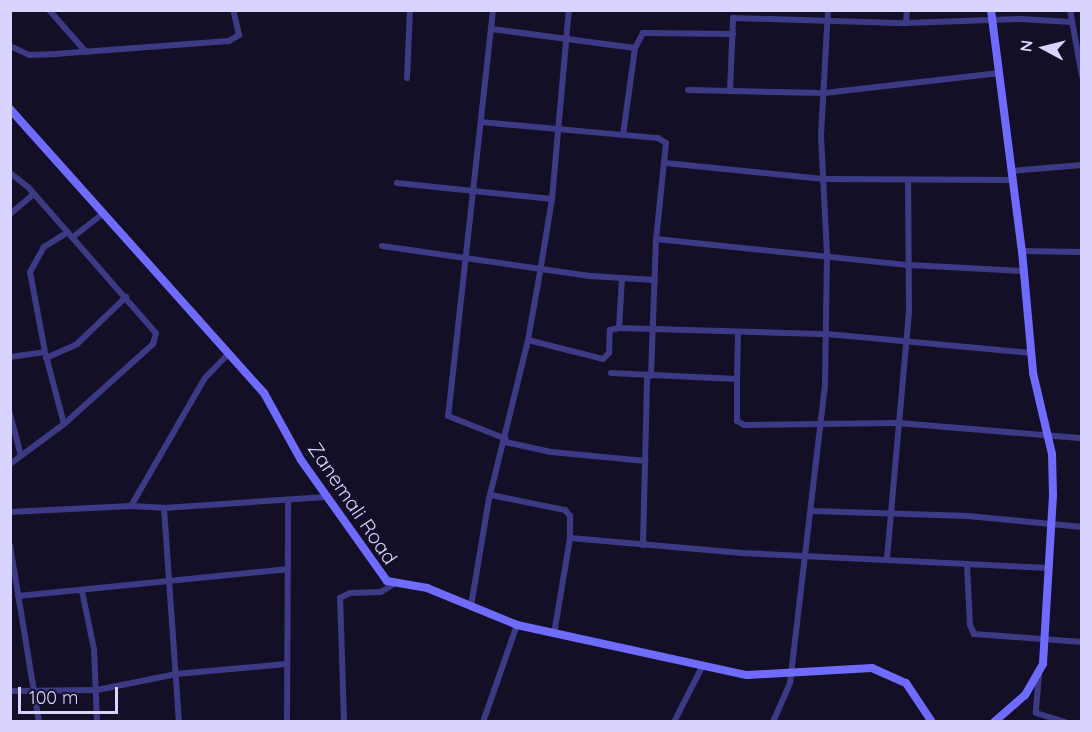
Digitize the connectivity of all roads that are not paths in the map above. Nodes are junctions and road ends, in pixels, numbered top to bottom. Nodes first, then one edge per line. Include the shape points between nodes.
1 (49, 10) edge
2 (233, 10) edge
3 (410, 10) edge
4 (493, 10) edge
5 (569, 10) edge
6 (828, 10) edge
7 (907, 10) edge
8 (991, 10) edge
9 (1070, 10) edge
10 (733, 14) edge
11 (827, 21) junction
12 (992, 21) junction
13 (906, 23) junction
14 (1072, 23) junction
15 (1082, 24) edge
16 (492, 29) junction
17 (733, 34) junction
18 (566, 39) junction
19 (10, 46) edge
20 (635, 48) junction
21 (86, 52) junction
22 (1000, 73) junction
23 (1082, 76) edge
24 (407, 78) dead end
25 (688, 90) dead end
26 (730, 91) junction
27 (824, 93) junction
28 (10, 109) edge
29 (15, 119) edge
30 (481, 122) junction
31 (557, 129) junction
32 (623, 135) junction
33 (664, 163) junction
34 (1082, 165) edge
35 (10, 173) edge
36 (1012, 176) junction
37 (823, 179) junction
38 (908, 180) junction
39 (398, 183) dead end
40 (474, 189) junction
41 (34, 194) junction
42 (552, 198) junction
43 (104, 213) junction
44 (10, 214) edge
45 (71, 234) junction
46 (656, 239) junction
47 (382, 246) dead end
48 (1022, 251) junction
49 (1082, 252) edge
50 (827, 254) junction
51 (466, 255) junction
52 (909, 265) junction
53 (541, 266) junction
54 (1024, 271) junction
55 (622, 278) junction
56 (656, 280) junction
57 (126, 297) junction
58 (618, 328) junction
59 (652, 328) junction
60 (738, 332) junction
61 (827, 334) junction
62 (528, 340) junction
63 (907, 340) junction
64 (1031, 353) junction
65 (228, 354) junction
66 (46, 355) junction
67 (10, 357) edge
68 (611, 373) dead end
69 (649, 376) junction
70 (737, 379) junction
71 (10, 414) edge
72 (821, 422) junction
73 (898, 423) junction
74 (64, 424) junction
75 (1049, 434) junction
76 (1082, 438) edge
77 (505, 440) junction
78 (21, 456) junction
79 (646, 461) junction
80 (10, 464) edge
81 (491, 495) junction
82 (326, 497) junction
83 (288, 500) junction
84 (131, 506) junction
85 (164, 508) junction
86 (812, 511) junction
87 (10, 512) edge
88 (890, 512) junction
89 (1053, 524) junction
90 (1082, 527) edge
91 (570, 538) junction
92 (10, 545) edge
93 (643, 545) junction
94 (805, 555) junction
95 (887, 558) junction
96 (967, 564) junction
97 (1051, 568) junction
98 (287, 569) junction
99 (171, 582) junction
100 (394, 584) junction
101 (82, 591) junction
102 (18, 596) junction
103 (471, 606) junction
104 (10, 609) edge
105 (19, 610) junction
106 (517, 625) junction
107 (554, 634) junction
108 (1044, 639) junction
109 (1082, 642) edge
110 (286, 664) junction
111 (703, 665) junction
112 (176, 674) junction
113 (789, 675) junction
114 (1039, 675) junction
115 (97, 690) junction
116 (10, 691) edge
117 (35, 692) junction
118 (39, 722) edge
119 (97, 722) edge
120 (179, 722) edge
121 (287, 722) edge
122 (344, 722) edge
123 (483, 722) edge
124 (674, 722) edge
125 (773, 722) edge
126 (932, 722) edge
127 (994, 722) edge
128 (1065, 722) edge

1 - 21 street
2 - 21 street via 239,29 236,39
3 - 24 street
4 - 16 street
5 - 18 street
6 - 11 street
7 - 13 street
8 - 12 street
9 - 14 street
10 - 11 street
10 - 17 street
11 - 13 street
11 - 27 street
12 - 13 street
12 - 14 street
12 - 22 street
14 - 15 street
14 - 23 street
16 - 18 street
16 - 30 street
17 - 20 street via 648,31
17 - 26 street
18 - 20 street
18 - 31 street
19 - 21 street via 29,55
20 - 32 street
22 - 27 street
22 - 36 street
25 - 26 street
26 - 27 street
27 - 37 street
28 - 29 street, Zanemali Road
29 - 43 street, Zanemali Road
30 - 31 street
30 - 40 street
31 - 32 street
31 - 42 street
32 - 33 street via 665,141
33 - 37 street
33 - 46 street
34 - 36 street
35 - 41 street
36 - 38 street
36 - 48 street
37 - 38 street
37 - 50 street
38 - 52 street
39 - 40 street
40 - 42 street
40 - 51 street
41 - 44 street
41 - 45 street
42 - 53 street
43 - 45 street
43 - 65 street, Zanemali Road
45 - 57 street
45 - 66 street via 44,247 30,272
46 - 50 street
46 - 56 street
47 - 51 street
48 - 49 street
48 - 54 street
50 - 52 street
50 - 61 street
51 - 53 street
51 - 77 street via 448,416
52 - 54 street
52 - 63 street
53 - 55 street
53 - 62 street
54 - 64 street
55 - 56 street
55 - 58 street
56 - 59 street
57 - 66 street via 77,344
57 - 74 street via 154,329 156,339
58 - 59 street
58 - 62 street via 610,330 609,353 603,359
59 - 60 street
59 - 69 street
60 - 61 street
60 - 70 street
61 - 63 street
61 - 72 street
62 - 77 street
63 - 64 street
63 - 73 street
64 - 75 street
65 - 82 street, Zanemali Road via 264,393
65 - 84 street via 205,378
66 - 67 street
66 - 74 street
68 - 69 street
69 - 70 street
69 - 79 street
70 - 72 street via 740,424
71 - 78 street
72 - 73 street
72 - 86 street
73 - 75 street
73 - 88 street
74 - 78 street
75 - 76 street
75 - 89 street
77 - 79 street via 550,452
77 - 81 street
78 - 80 street
79 - 93 street
81 - 91 street via 565,510 570,516
81 - 103 street
82 - 83 street
82 - 100 street, Zanemali Road via 378,573
83 - 85 street
83 - 98 street
84 - 85 street
84 - 87 street
85 - 99 street
86 - 88 street
86 - 94 street
88 - 89 street
88 - 95 street
89 - 90 street
89 - 97 street
91 - 93 street
91 - 107 street
92 - 102 street
93 - 94 street
94 - 95 street
94 - 113 street
95 - 96 street
96 - 97 street
96 - 108 street via 970,625 974,634
97 - 108 street
98 - 99 street
98 - 110 street
99 - 101 street
99 - 112 street
100 - 103 street, Zanemali Road via 427,588
100 - 122 street via 381,592 340,598
101 - 102 street
101 - 115 street
102 - 105 street
103 - 106 street, Zanemali Road
104 - 105 street
105 - 117 street
106 - 107 street, Zanemali Road
106 - 123 street
107 - 111 street, Zanemali Road
108 - 109 street
108 - 114 street
110 - 112 street
110 - 121 street
111 - 113 street, Zanemali Road via 747,675
111 - 124 street
112 - 115 street
112 - 120 street
113 - 125 street via 788,692
113 - 126 street, Zanemali Road via 873,668 906,683
114 - 127 street via 1025,695
114 - 128 street via 1036,713
115 - 117 street
115 - 119 street
116 - 117 street
117 - 118 street

